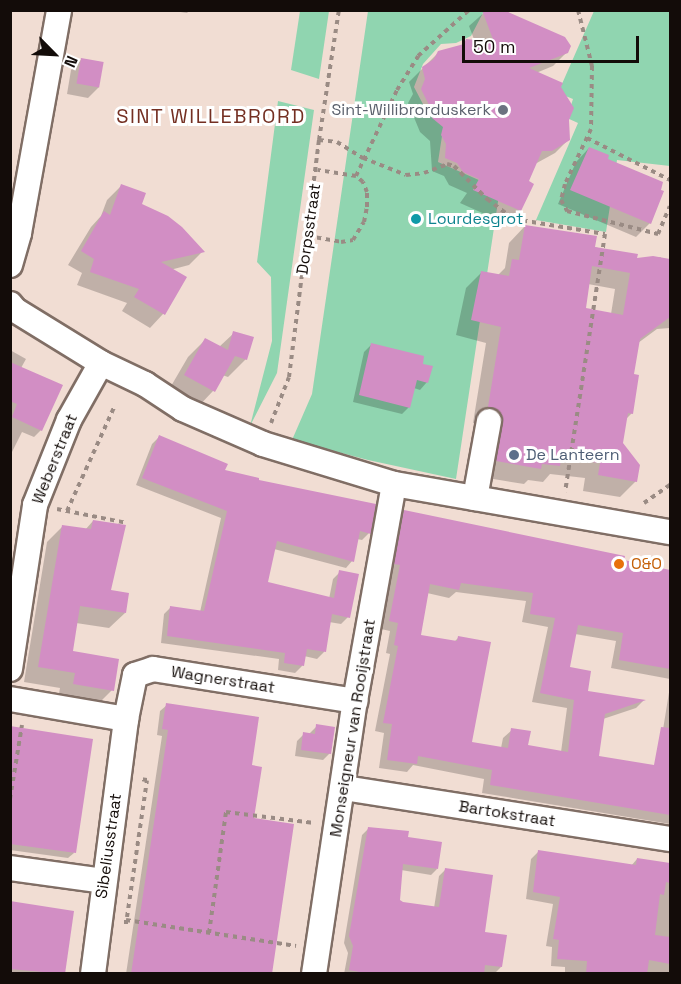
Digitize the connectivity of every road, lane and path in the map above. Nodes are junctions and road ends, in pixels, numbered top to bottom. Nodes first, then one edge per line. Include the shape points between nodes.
1 (59, 10) edge
2 (339, 10) edge
3 (469, 10) edge
4 (578, 10) edge
5 (587, 138) junction
6 (319, 140) junction
7 (363, 158) junction
8 (317, 170) junction
9 (356, 176) junction
10 (670, 180) edge
11 (670, 206) edge
12 (308, 236) junction
13 (10, 265) edge
14 (10, 304) edge
15 (101, 363) junction
16 (115, 405) dead end
17 (489, 421) dead end
18 (263, 444) junction
19 (394, 484) junction
20 (476, 498) junction
21 (35, 505) junction
22 (68, 511) junction
23 (560, 513) junction
24 (126, 523) dead end
25 (670, 532) edge
26 (10, 669) edge
27 (10, 699) edge
28 (355, 700) junction
29 (126, 719) junction
30 (22, 725) dead end
31 (344, 788) junction
32 (10, 800) edge
33 (338, 826) junction
34 (670, 839) edge
35 (10, 868) edge
36 (105, 881) junction
37 (98, 932) junction
38 (209, 933) junction
39 (318, 949) junction
40 (93, 974) edge
41 (314, 974) edge

1 - 13 street via 20,233
2 - 6 path, Dorpsstraat
3 - 7 path via 418,56
4 - 5 path via 592,66 592,119
5 - 10 path
5 - 11 path via 565,184 561,200 567,211 658,234
6 - 7 path via 337,142
6 - 8 path, Dorpsstraat
7 - 9 path
7 - 23 path via 406,174 424,173 447,164 454,166 514,219 605,234 571,468
8 - 9 path
8 - 12 path, Dorpsstraat
9 - 12 path via 367,192 367,207 364,222 353,240 341,242
12 - 18 path, Dorpsstraat via 289,377
14 - 15 street
15 - 18 street via 149,378 183,409
15 - 21 street, Weberstraat via 69,420
16 - 22 path
17 - 20 street
18 - 19 street
19 - 20 street
19 - 28 street, Monseigneur van Rooijstraat
20 - 23 street
21 - 22 path
21 - 26 street, Weberstraat
22 - 24 path
23 - 25 street
27 - 29 street
28 - 29 street, Wagnerstraat via 153,669 135,675
28 - 31 street, Monseigneur van Rooijstraat
29 - 36 street, Sibeliusstraat
30 - 32 path
31 - 33 street, Monseigneur van Rooijstraat
31 - 34 street, Bartokstraat
33 - 38 path via 226,812
33 - 39 street, Monseigneur van Rooijstraat
35 - 36 street
36 - 37 street, Sibeliusstraat
37 - 38 path via 123,935 126,921
37 - 40 street, Sibeliusstraat
38 - 39 path
39 - 41 street, Monseigneur van Rooijstraat

